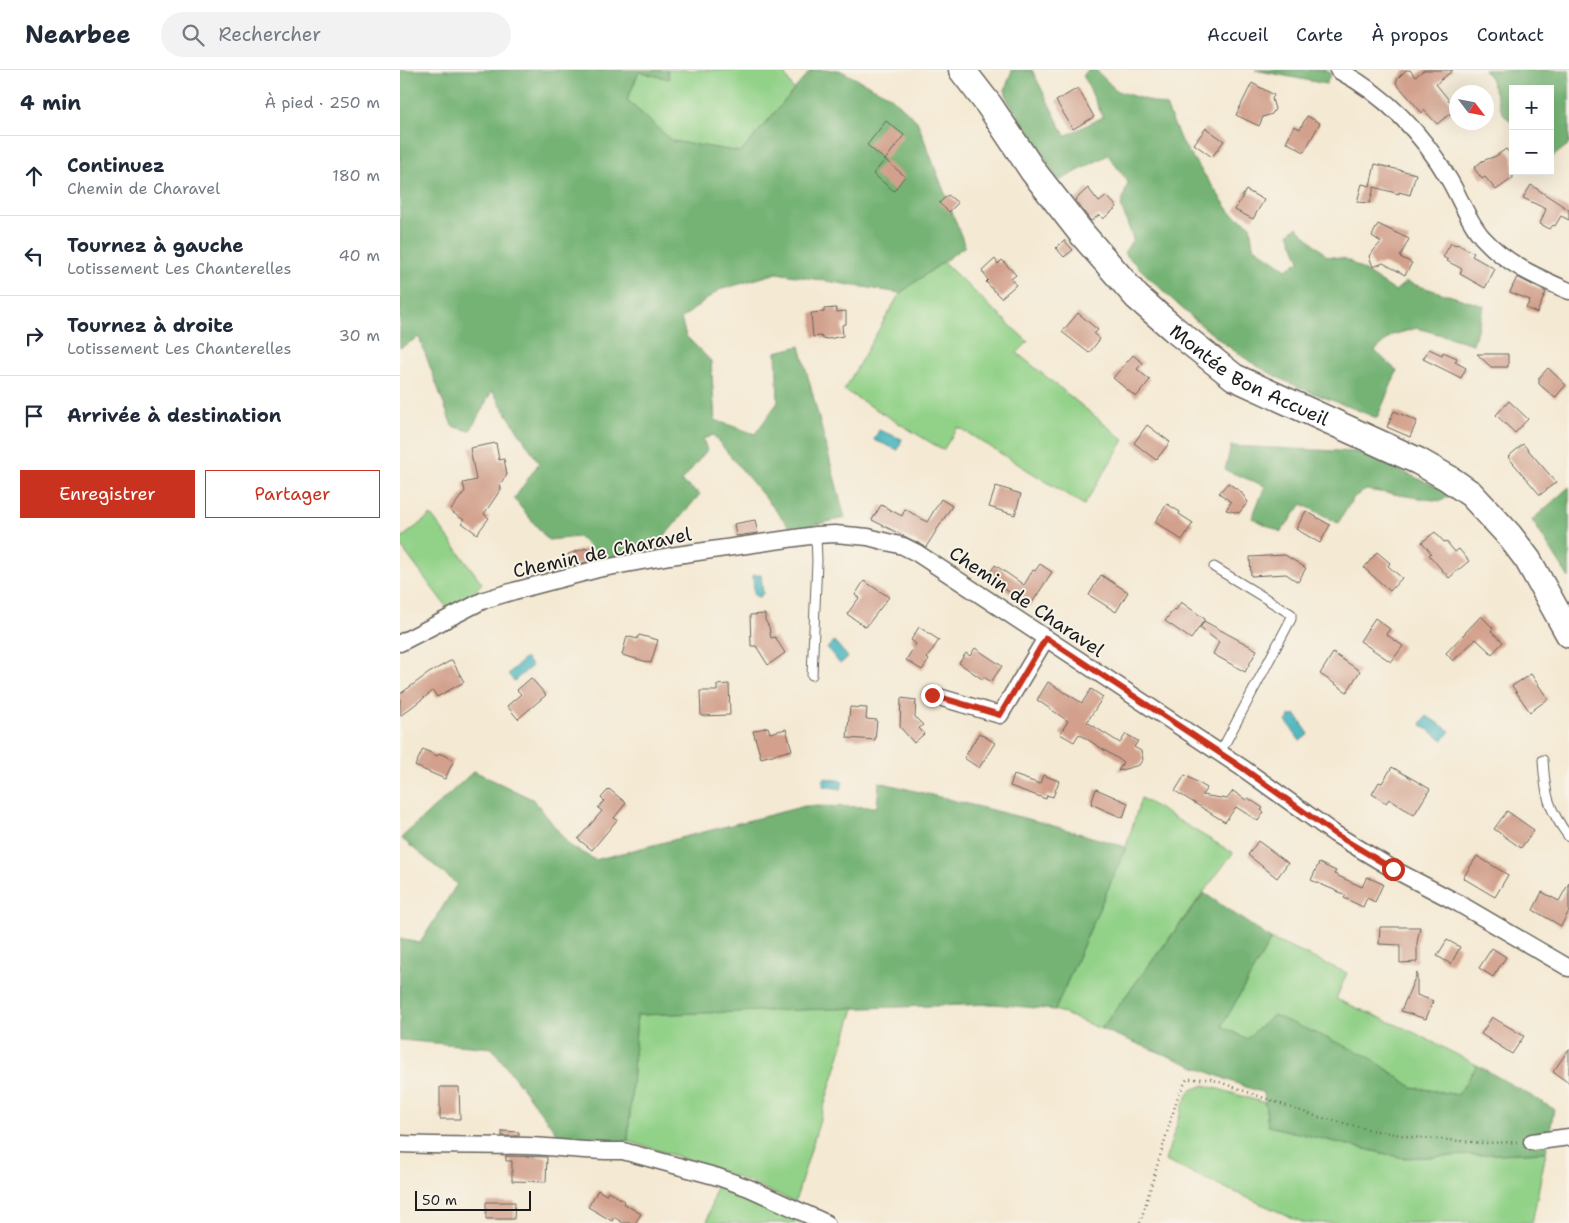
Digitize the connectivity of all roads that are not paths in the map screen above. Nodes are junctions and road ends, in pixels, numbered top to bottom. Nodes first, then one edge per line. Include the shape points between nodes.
1 (962, 70) edge
2 (1338, 70) edge
3 (1569, 291) edge
4 (816, 535) junction
5 (1214, 567) dead end
6 (1569, 634) edge
7 (1046, 638) junction
8 (400, 643) edge
9 (812, 675) dead end
10 (932, 695) dead end
11 (1220, 753) junction
12 (1543, 760) dead end
13 (1569, 837) edge
14 (1569, 968) edge
15 (1569, 1137) edge
16 (1532, 1142) road end
17 (400, 1144) edge
18 (826, 1223) edge

1 - 6 main road, Montée Bon Accueil via 1083,236 1138,297 1234,378 1418,461 1472,494 1528,560
2 - 3 street via 1380,98 1412,126 1440,164 1471,223 1492,247 1519,267
4 - 7 street, Chemin de Charavel via 868,537 910,549
4 - 8 street, Chemin de Charavel via 598,569 484,600
4 - 9 lane via 818,561
5 - 11 lane via 1291,614
7 - 10 street via 1000,715
7 - 11 street, Chemin de Charavel
11 - 14 street, Chemin de Charavel via 1335,834
12 - 13 lane via 1547,798
15 - 16 street
17 - 18 street via 623,1151 734,1182

